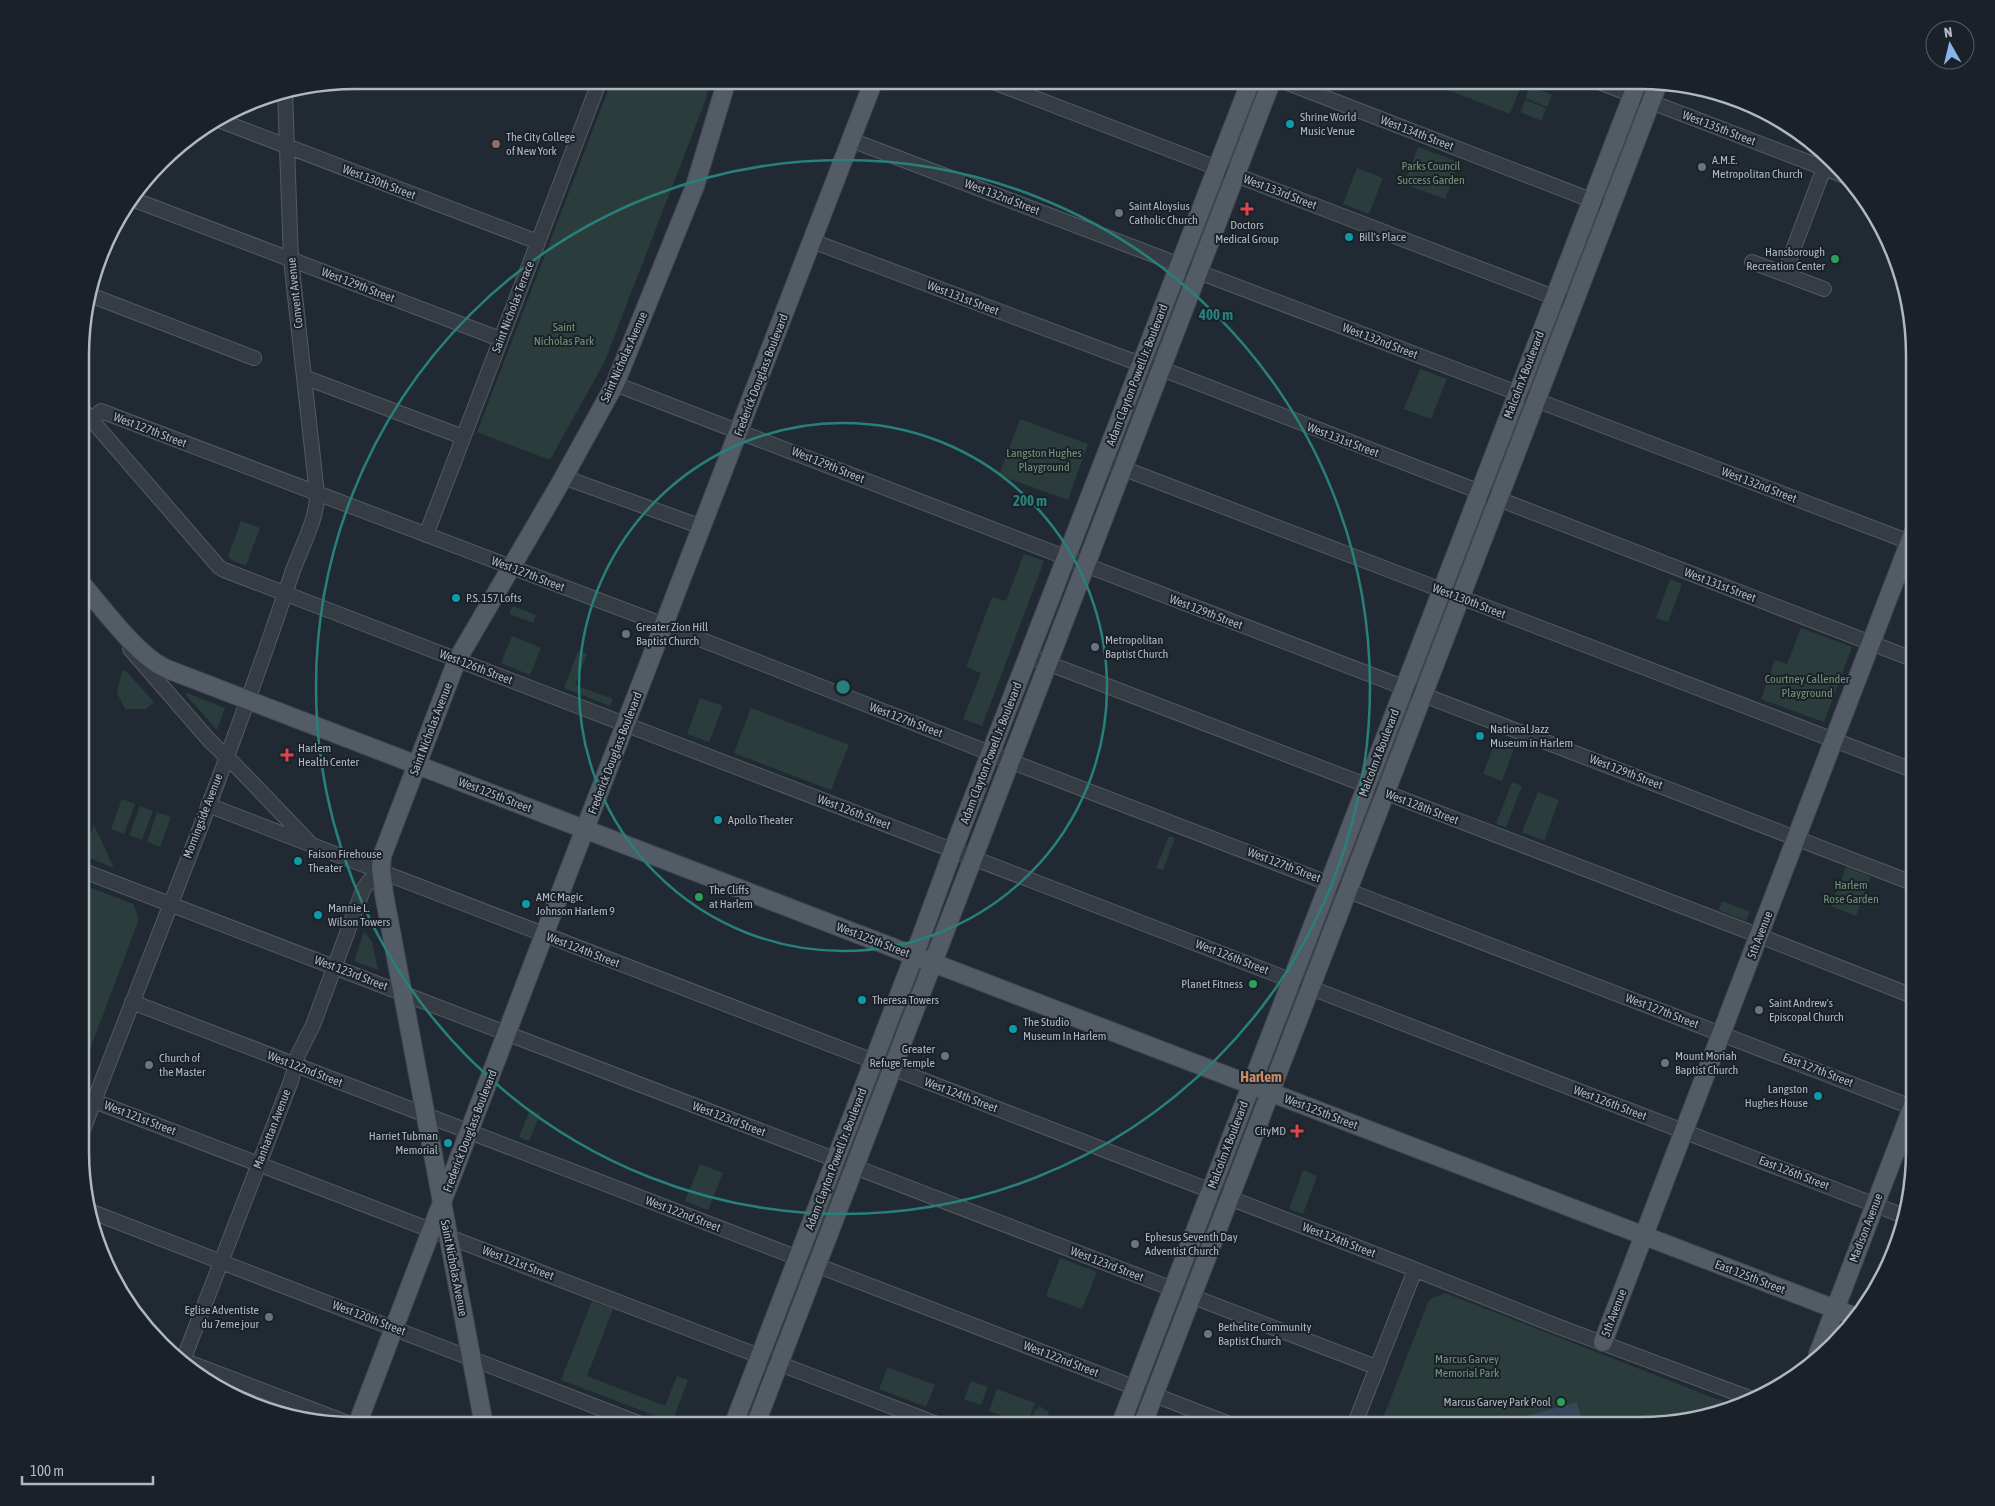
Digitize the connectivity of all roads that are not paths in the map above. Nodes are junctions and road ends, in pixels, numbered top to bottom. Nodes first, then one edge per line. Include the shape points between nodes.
1 (597, 89) edge
2 (724, 89) edge
3 (871, 89) edge
4 (1011, 89) edge
5 (1247, 89) edge
6 (1269, 89) edge
7 (1303, 89) edge
8 (1635, 89) edge
9 (1636, 89) edge
10 (1656, 89) edge
11 (285, 98) edge
12 (1651, 102) junction
13 (225, 123) edge
14 (851, 140) junction
15 (287, 147) junction
16 (1216, 168) junction
17 (1824, 168) junction
18 (1832, 171) edge
19 (1236, 175) junction
20 (1592, 200) junction
21 (138, 201) edge
22 (1609, 207) junction
23 (812, 241) junction
24 (538, 242) junction
25 (291, 260) junction
26 (1752, 262) dead end
27 (1180, 265) junction
28 (1198, 272) junction
29 (1784, 274) junction
30 (1824, 290) dead end
31 (95, 297) edge
32 (1554, 297) junction
33 (1572, 304) junction
34 (500, 339) junction
35 (254, 358) dead end
36 (1141, 364) junction
37 (1161, 370) junction
38 (304, 377) junction
39 (615, 384) junction
40 (1518, 393) junction
41 (1536, 400) junction
42 (89, 417) edge
43 (92, 420) junction
44 (740, 430) junction
45 (463, 437) junction
46 (1104, 461) junction
47 (1123, 468) junction
48 (564, 477) junction
49 (1479, 492) junction
50 (317, 494) junction
51 (1498, 500) junction
52 (702, 528) junction
53 (426, 534) junction
54 (1906, 535) edge
55 (1906, 556) edge
56 (1067, 559) junction
57 (1085, 566) junction
58 (512, 567) junction
59 (1442, 590) junction
60 (89, 592) edge
61 (286, 594) junction
62 (1461, 598) junction
63 (117, 624) junction
64 (664, 625) junction
65 (1871, 644) junction
66 (1029, 656) junction
67 (1906, 657) edge
68 (457, 660) junction
69 (1048, 663) junction
70 (1403, 687) junction
71 (1424, 695) junction
72 (248, 700) junction
73 (626, 724) junction
74 (1834, 740) junction
75 (992, 753) junction
76 (226, 756) junction
77 (1011, 760) junction
78 (417, 765) junction
79 (1906, 768) edge
80 (1367, 786) junction
81 (1386, 793) junction
82 (208, 806) junction
83 (585, 829) junction
84 (1797, 838) junction
85 (312, 845) junction
86 (953, 850) junction
87 (972, 858) junction
88 (89, 873) edge
89 (381, 873) junction
90 (1906, 880) edge
91 (1330, 883) junction
92 (1347, 890) junction
93 (169, 904) junction
94 (544, 935) junction
95 (1760, 936) junction
96 (914, 956) junction
97 (933, 963) junction
98 (334, 967) junction
99 (1292, 980) junction
100 (1309, 987) junction
101 (402, 993) junction
102 (1906, 994) edge
103 (132, 1002) junction
104 (506, 1034) junction
105 (1722, 1034) junction
106 (874, 1062) junction
107 (295, 1065) junction
108 (892, 1069) junction
109 (1251, 1085) junction
110 (1270, 1092) junction
111 (94, 1101) junction
112 (1906, 1103) edge
113 (89, 1114) edge
114 (425, 1114) junction
115 (1906, 1126) edge
116 (1684, 1131) junction
117 (470, 1132) junction
118 (836, 1160) junction
119 (259, 1164) junction
120 (855, 1167) junction
121 (1211, 1191) junction
122 (1229, 1198) junction
123 (442, 1204) junction
124 (1875, 1205) junction
125 (97, 1214) edge
126 (1898, 1214) edge
127 (440, 1233) junction
128 (1643, 1236) junction
129 (798, 1258) junction
130 (222, 1261) junction
131 (817, 1265) junction
132 (1415, 1270) junction
133 (1172, 1289) junction
134 (1191, 1296) junction
135 (1836, 1309) junction
136 (1850, 1315) edge
137 (394, 1328) junction
138 (1603, 1342) junction
139 (1821, 1346) edge
140 (182, 1353) edge
141 (760, 1356) junction
142 (470, 1358) junction
143 (779, 1363) junction
144 (1376, 1367) junction
145 (202, 1369) edge
146 (1135, 1388) junction
147 (1154, 1395) junction
148 (1744, 1396) edge
149 (332, 1416) edge
150 (358, 1417) edge
151 (482, 1417) edge
152 (623, 1417) edge
153 (737, 1417) edge
154 (758, 1417) edge
155 (919, 1417) edge
156 (1124, 1417) edge
157 (1145, 1417) edge
158 (1211, 1417) edge
159 (1357, 1417) edge

1 - 24 street, Saint Nicholas Terrace
2 - 39 main road, Saint Nicholas Avenue via 694,186
3 - 14 main road, Frederick Douglass Boulevard
4 - 16 street, West 133rd Street
5 - 16 main road, Adam Clayton Powell Jr. Boulevard
6 - 19 main road, Adam Clayton Powell Jr. Boulevard
7 - 20 street, West 134th Street
8 - 20 main road, Malcolm X Boulevard
9 - 12 street, West 135th Street
10 - 12 main road, Malcolm X Boulevard
11 - 15 street, Convent Avenue
12 - 17 street, West 135th Street
12 - 22 main road, Malcolm X Boulevard
13 - 15 street, West 130th Street
14 - 23 main road, Frederick Douglass Boulevard
14 - 27 street, West 132nd Street
15 - 24 street, West 130th Street
15 - 25 street, Convent Avenue
16 - 19 street, West 133rd Street
16 - 27 main road, Adam Clayton Powell Jr. Boulevard
17 - 18 street, West 135th Street
17 - 29 street
19 - 28 main road, Adam Clayton Powell Jr. Boulevard
19 - 32 street, West 133rd Street
20 - 22 street, West 134th Street
20 - 32 main road, Malcolm X Boulevard
21 - 25 street, West 129th Street
22 - 33 main road, Malcolm X Boulevard
23 - 36 street, West 131st Street
23 - 44 main road, Frederick Douglass Boulevard
24 - 34 street, Saint Nicholas Terrace
25 - 34 street, West 129th Street
25 - 38 street, Convent Avenue
26 - 29 street
27 - 28 street, West 132nd Street
27 - 36 main road, Adam Clayton Powell Jr. Boulevard
28 - 37 main road, Adam Clayton Powell Jr. Boulevard
28 - 40 street, West 132nd Street
29 - 30 street
31 - 35 street
32 - 33 street, West 133rd Street
32 - 40 main road, Malcolm X Boulevard
33 - 41 main road, Malcolm X Boulevard
34 - 45 street, Saint Nicholas Terrace
36 - 37 street, West 131st Street
36 - 46 main road, Adam Clayton Powell Jr. Boulevard
37 - 47 main road, Adam Clayton Powell Jr. Boulevard
37 - 49 street, West 131st Street
38 - 45 street
38 - 50 street, Convent Avenue
39 - 44 street, West 129th Street
39 - 48 main road, Saint Nicholas Avenue
40 - 41 street, West 132nd Street
40 - 49 main road, Malcolm X Boulevard
41 - 51 main road, Malcolm X Boulevard
41 - 54 street, West 132nd Street
42 - 43 street, West 126th Street
43 - 50 street, West 127th Street via 102,411
43 - 61 street, West 126th Street via 219,566
44 - 52 main road, Frederick Douglass Boulevard
44 - 56 street, West 129th Street
45 - 53 street, Saint Nicholas Terrace
46 - 47 street, West 130th Street
46 - 56 main road, Adam Clayton Powell Jr. Boulevard
47 - 57 main road, Adam Clayton Powell Jr. Boulevard
47 - 59 street, West 130th Street
48 - 52 street
48 - 58 main road, Saint Nicholas Avenue
49 - 51 street, West 131st Street
49 - 59 main road, Malcolm X Boulevard
50 - 53 street, West 127th Street
50 - 61 street, Morningside Avenue via 317,507
51 - 62 main road, Malcolm X Boulevard
51 - 65 street, West 131st Street
52 - 64 main road, Frederick Douglass Boulevard
53 - 58 street, West 127th Street
55 - 65 main road, 5th Avenue
56 - 57 street, West 129th Street
56 - 66 main road, Adam Clayton Powell Jr. Boulevard
57 - 69 main road, Adam Clayton Powell Jr. Boulevard
57 - 70 street, West 129th Street
58 - 64 street, West 127th Street
58 - 68 main road, Saint Nicholas Avenue
59 - 62 street, West 130th Street
59 - 70 main road, Malcolm X Boulevard
60 - 63 main road, West 125th Street
61 - 68 street, West 126th Street
61 - 72 street, Morningside Avenue
62 - 71 main road, Malcolm X Boulevard
62 - 74 street, West 130th Street
63 - 72 main road, West 125th Street via 155,663
63 - 76 street, West 125th Street via 127,645 142,664
64 - 73 main road, Frederick Douglass Boulevard
64 - 75 street, West 127th Street
65 - 67 street, West 131st Street
65 - 74 main road, 5th Avenue
66 - 69 street, West 128th Street
66 - 75 main road, Adam Clayton Powell Jr. Boulevard
68 - 73 street, West 126th Street
68 - 78 main road, Saint Nicholas Avenue
69 - 77 main road, Adam Clayton Powell Jr. Boulevard
69 - 80 street, West 128th Street
70 - 71 street, West 129th Street
70 - 80 main road, Malcolm X Boulevard
71 - 81 main road, Malcolm X Boulevard
71 - 84 street, West 129th Street
72 - 76 street, Morningside Avenue
72 - 78 main road, West 125th Street
73 - 83 main road, Frederick Douglass Boulevard
73 - 86 street, West 126th Street
74 - 79 street, West 130th Street
74 - 84 main road, 5th Avenue
75 - 77 street, West 127th Street
75 - 86 main road, Adam Clayton Powell Jr. Boulevard
76 - 82 street, Morningside Avenue
76 - 85 street, West 125th Street
77 - 87 main road, Adam Clayton Powell Jr. Boulevard
77 - 91 street, West 127th Street
78 - 83 main road, West 125th Street
78 - 89 main road, Saint Nicholas Avenue via 380,862
80 - 81 street, West 128th Street
80 - 91 main road, Malcolm X Boulevard
81 - 92 main road, Malcolm X Boulevard
81 - 95 street, West 128th Street
82 - 85 street, West 124th Street
82 - 93 street, Morningside Avenue
83 - 94 main road, Frederick Douglass Boulevard
83 - 96 main road, West 125th Street
84 - 90 street, West 129th Street
84 - 95 main road, 5th Avenue
85 - 89 street, West 124th Street
86 - 87 street, West 126th Street
86 - 96 main road, Adam Clayton Powell Jr. Boulevard
87 - 97 main road, Adam Clayton Powell Jr. Boulevard
87 - 99 street, West 126th Street
88 - 93 street, West 123rd Street
89 - 94 street, West 124th Street
89 - 98 street, Manhattan Avenue via 365,886
89 - 101 main road, Saint Nicholas Avenue
91 - 92 street, West 127th Street
91 - 99 main road, Malcolm X Boulevard
92 - 100 main road, Malcolm X Boulevard
92 - 105 street, West 127th Street
93 - 98 street, West 123rd Street
93 - 103 street, Morningside Avenue
94 - 104 main road, Frederick Douglass Boulevard
94 - 106 street, West 124th Street
95 - 102 street, West 128th Street
95 - 105 main road, 5th Avenue
96 - 97 main road, West 125th Street
96 - 106 main road, Adam Clayton Powell Jr. Boulevard
97 - 108 main road, Adam Clayton Powell Jr. Boulevard
97 - 109 main road, West 125th Street
98 - 101 street, West 123rd Street
98 - 107 street, Manhattan Avenue
99 - 100 street, West 126th Street
99 - 109 main road, Malcolm X Boulevard
100 - 110 main road, Malcolm X Boulevard
100 - 116 street, West 126th Street
101 - 104 street, West 123rd Street
101 - 114 main road, Saint Nicholas Avenue
103 - 107 street, West 122nd Street
103 - 111 street, Morningside Avenue
104 - 117 main road, Frederick Douglass Boulevard
104 - 118 street, West 123rd Street
105 - 112 street, East 127th Street
105 - 116 main road, 5th Avenue
106 - 108 street, West 124th Street
106 - 118 main road, Adam Clayton Powell Jr. Boulevard
107 - 114 street, West 122nd Street
107 - 119 street, Manhattan Avenue
108 - 120 main road, Adam Clayton Powell Jr. Boulevard
108 - 121 street, West 124th Street
109 - 110 main road, West 125th Street
109 - 121 main road, Malcolm X Boulevard
110 - 122 main road, Malcolm X Boulevard
110 - 128 main road, West 125th Street
111 - 113 street, Morningside Avenue
111 - 119 street, West 121st Street
114 - 117 street, West 122nd Street
114 - 123 main road, Saint Nicholas Avenue
115 - 124 main road, Madison Avenue
116 - 124 street, East 126th Street
116 - 128 main road, 5th Avenue
117 - 123 main road, Frederick Douglass Boulevard
117 - 129 street, West 122nd Street
118 - 120 street, West 123rd Street
118 - 129 main road, Adam Clayton Powell Jr. Boulevard
119 - 127 street, West 121st Street
119 - 130 street, Manhattan Avenue
120 - 131 main road, Adam Clayton Powell Jr. Boulevard
120 - 133 street, West 123rd Street
121 - 122 street, West 124th Street
121 - 133 main road, Malcolm X Boulevard
122 - 132 street, West 124th Street
122 - 134 main road, Malcolm X Boulevard
123 - 127 main road, Saint Nicholas Avenue
124 - 126 street, East 126th Street
124 - 135 main road, Madison Avenue
125 - 130 street, West 120th Street
127 - 137 main road
127 - 141 street, West 121st Street
127 - 142 main road, Saint Nicholas Avenue
128 - 135 main road, East 125th Street
128 - 138 main road, 5th Avenue
129 - 131 street, West 122nd Street
129 - 141 main road, Adam Clayton Powell Jr. Boulevard
130 - 137 street, West 120th Street
130 - 140 street, Manhattan Avenue
131 - 143 main road, Adam Clayton Powell Jr. Boulevard
131 - 146 street, West 122nd Street
132 - 138 street, West 124th Street
132 - 144 street
133 - 134 street, West 123rd Street
133 - 146 main road, Malcolm X Boulevard
134 - 144 street, West 123rd Street
134 - 147 main road, Malcolm X Boulevard
135 - 136 main road, East 125th Street
135 - 139 main road, Madison Avenue
137 - 142 street, West 120th Street
137 - 150 main road
138 - 148 street, West 124th Street
141 - 143 street, West 121st Street
141 - 153 main road, Adam Clayton Powell Jr. Boulevard
142 - 151 main road, Saint Nicholas Avenue
142 - 152 street, West 120th Street
143 - 154 main road, Adam Clayton Powell Jr. Boulevard
143 - 155 street, West 121st Street
144 - 159 street
145 - 149 street
146 - 147 street, West 122nd Street
146 - 156 main road, Malcolm X Boulevard
147 - 157 main road, Malcolm X Boulevard
147 - 158 street, West 122nd Street

